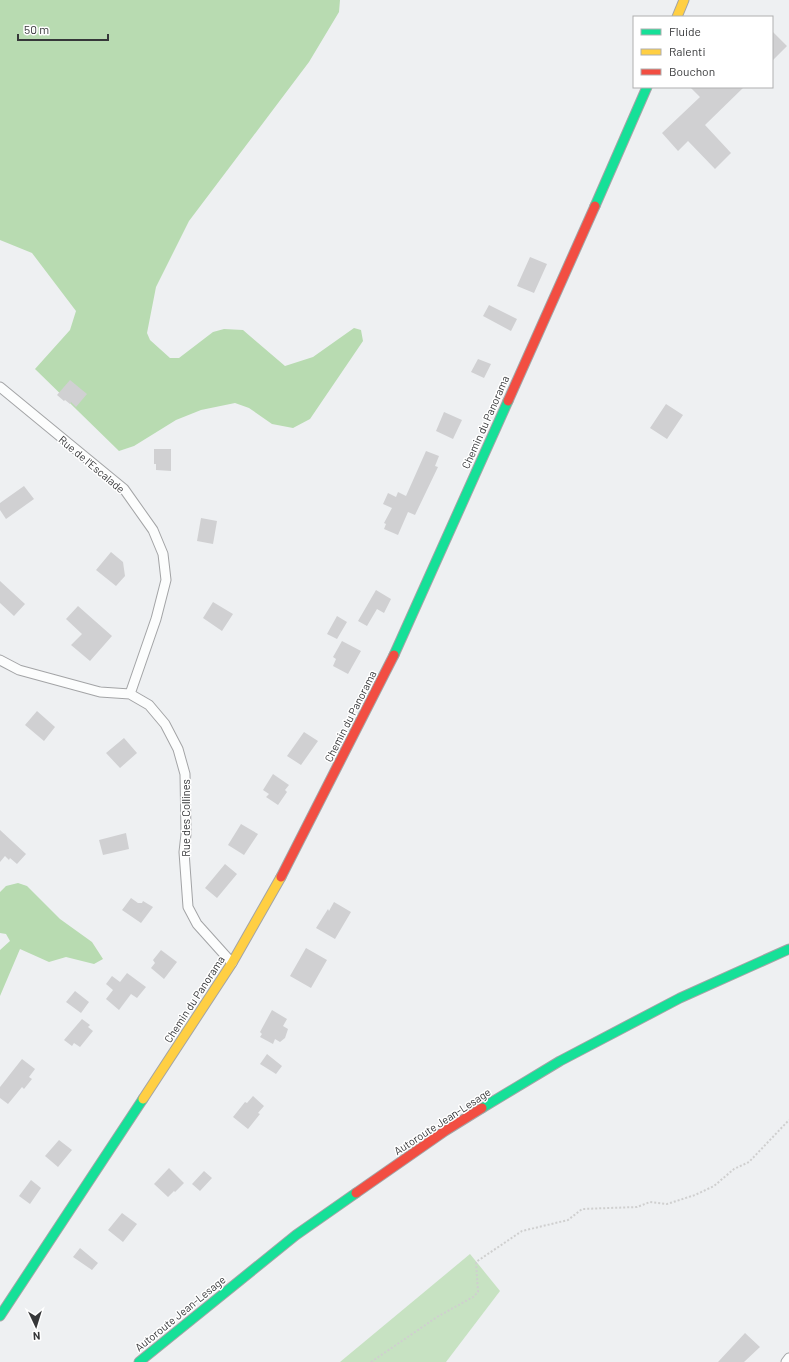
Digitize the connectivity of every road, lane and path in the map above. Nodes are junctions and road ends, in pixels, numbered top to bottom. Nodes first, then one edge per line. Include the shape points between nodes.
1 (684, 0) edge
2 (677, 16) edge
3 (647, 88) edge
4 (0, 387) edge
5 (0, 660) edge
6 (130, 694) junction
7 (789, 949) edge
8 (232, 963) junction
9 (789, 1120) edge
10 (0, 1316) edge
11 (789, 1358) edge
12 (139, 1362) edge
13 (371, 1362) edge
14 (786, 1362) edge

1 - 2 main road
3 - 8 main road, Chemin du Panorama via 390,663 291,860
4 - 6 street, Rue de l'Escalade via 124,489 153,530 163,554 166,580 156,619
5 - 6 street, Rue des Collines via 19,670 100,692
6 - 8 street, Rue des Collines via 148,705 165,724 178,749 185,774 184,852 188,907 197,924
7 - 12 main road, Autoroute Jean-Lesage via 680,998 580,1051 445,1131 296,1235
8 - 10 main road, Chemin du Panorama
9 - 13 path via 749,1162 696,1195 667,1204 650,1202 637,1207 582,1209 568,1220 522,1231 476,1262 478,1292 436,1317
11 - 14 street

